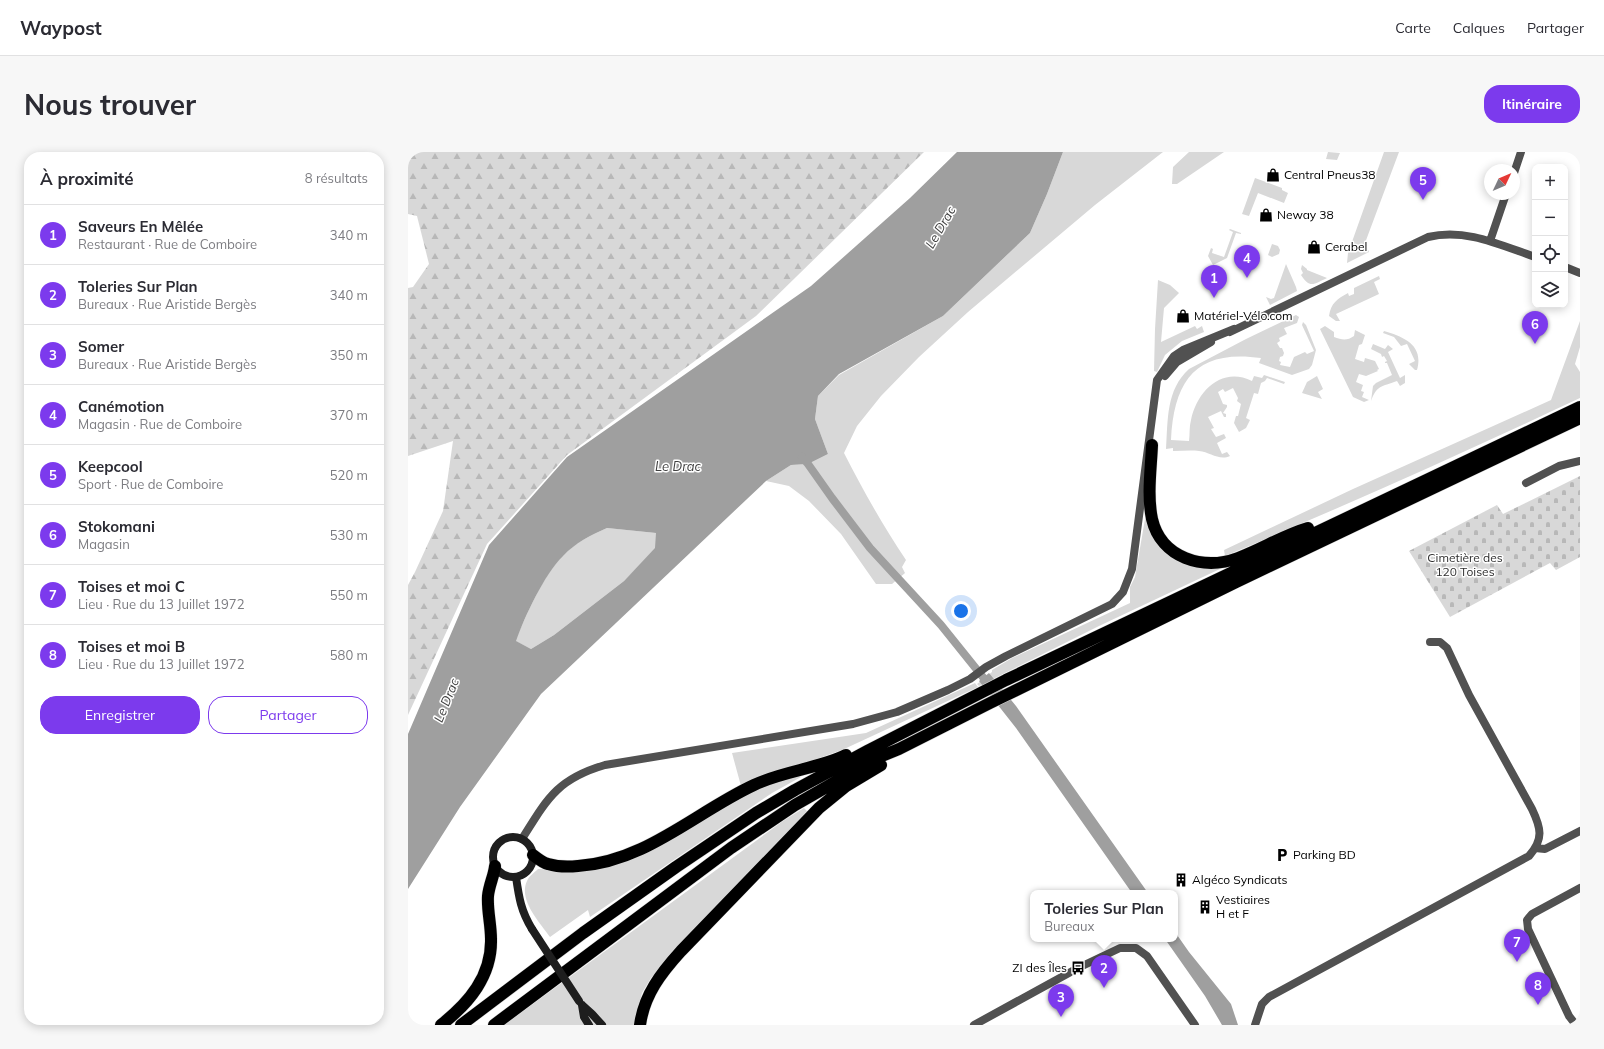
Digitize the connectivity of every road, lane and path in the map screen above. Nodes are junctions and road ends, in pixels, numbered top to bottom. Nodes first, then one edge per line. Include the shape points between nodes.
1 (1521, 152) edge
2 (1517, 164) edge
3 (1504, 200) edge
4 (1490, 241) junction
5 (1532, 256) edge
6 (1568, 269) edge
7 (1580, 273) edge
8 (1234, 329) junction
9 (1580, 407) edge
10 (1580, 418) edge
11 (1152, 445) junction
12 (1580, 461) edge
13 (1526, 483) dead end
14 (1352, 515) junction
15 (1139, 524) junction
16 (1430, 642) dead end
17 (899, 749) junction
18 (869, 750) junction
19 (1580, 831) edge
20 (522, 840) junction
21 (1535, 848) junction
22 (533, 855) junction
23 (495, 866) junction
24 (516, 877) junction
25 (1580, 888) edge
26 (580, 1003) junction
27 (441, 1025) edge
28 (461, 1025) edge
29 (494, 1025) edge
30 (589, 1025) edge
31 (602, 1025) edge
32 (640, 1025) edge
33 (974, 1025) edge
34 (1195, 1025) edge
35 (1256, 1025) edge
36 (1576, 1025) edge

1 - 2 street
3 - 4 street
4 - 5 street
4 - 8 street via 1462,234 1428,237
6 - 7 street
8 - 11 street via 1177,362 1162,380
8 - 15 street via 1183,350 1174,356 1157,380
9 - 14 highway
10 - 17 highway via 1250,576
11 - 14 highway via 1150,501 1153,521 1163,540 1190,560 1208,564 1226,562 1305,529
11 - 15 street
12 - 13 street via 1560,466
14 - 18 highway via 1006,680
15 - 20 street via 1130,577 1123,592 1112,604 986,667 970,679 920,703 871,720 592,769 570,779 554,792
16 - 21 street via 1440,642 1447,648 1469,695 1532,809 1539,823 1540,837
17 - 29 highway via 877,758 761,826
17 - 32 highway via 819,808 681,951 653,986
18 - 22 highway via 854,751 816,766 754,784 638,850 614,860 588,865 558,866 546,864
18 - 28 highway via 795,790 728,831 589,929
19 - 21 street via 1545,849
20 - 22 main road via 529,846
20 - 23 main road via 510,837 499,843 493,854
21 - 35 street via 1528,856 1269,997 1262,1004
22 - 24 main road via 529,869
23 - 24 main road via 504,875
23 - 27 highway via 488,895 491,951 486,970 473,994
24 - 26 main road, bridge via 522,911
25 - 36 street via 1532,914 1527,920 1528,930
26 - 30 main road
26 - 31 main road
33 - 34 street via 1120,948 1136,948 1147,956

